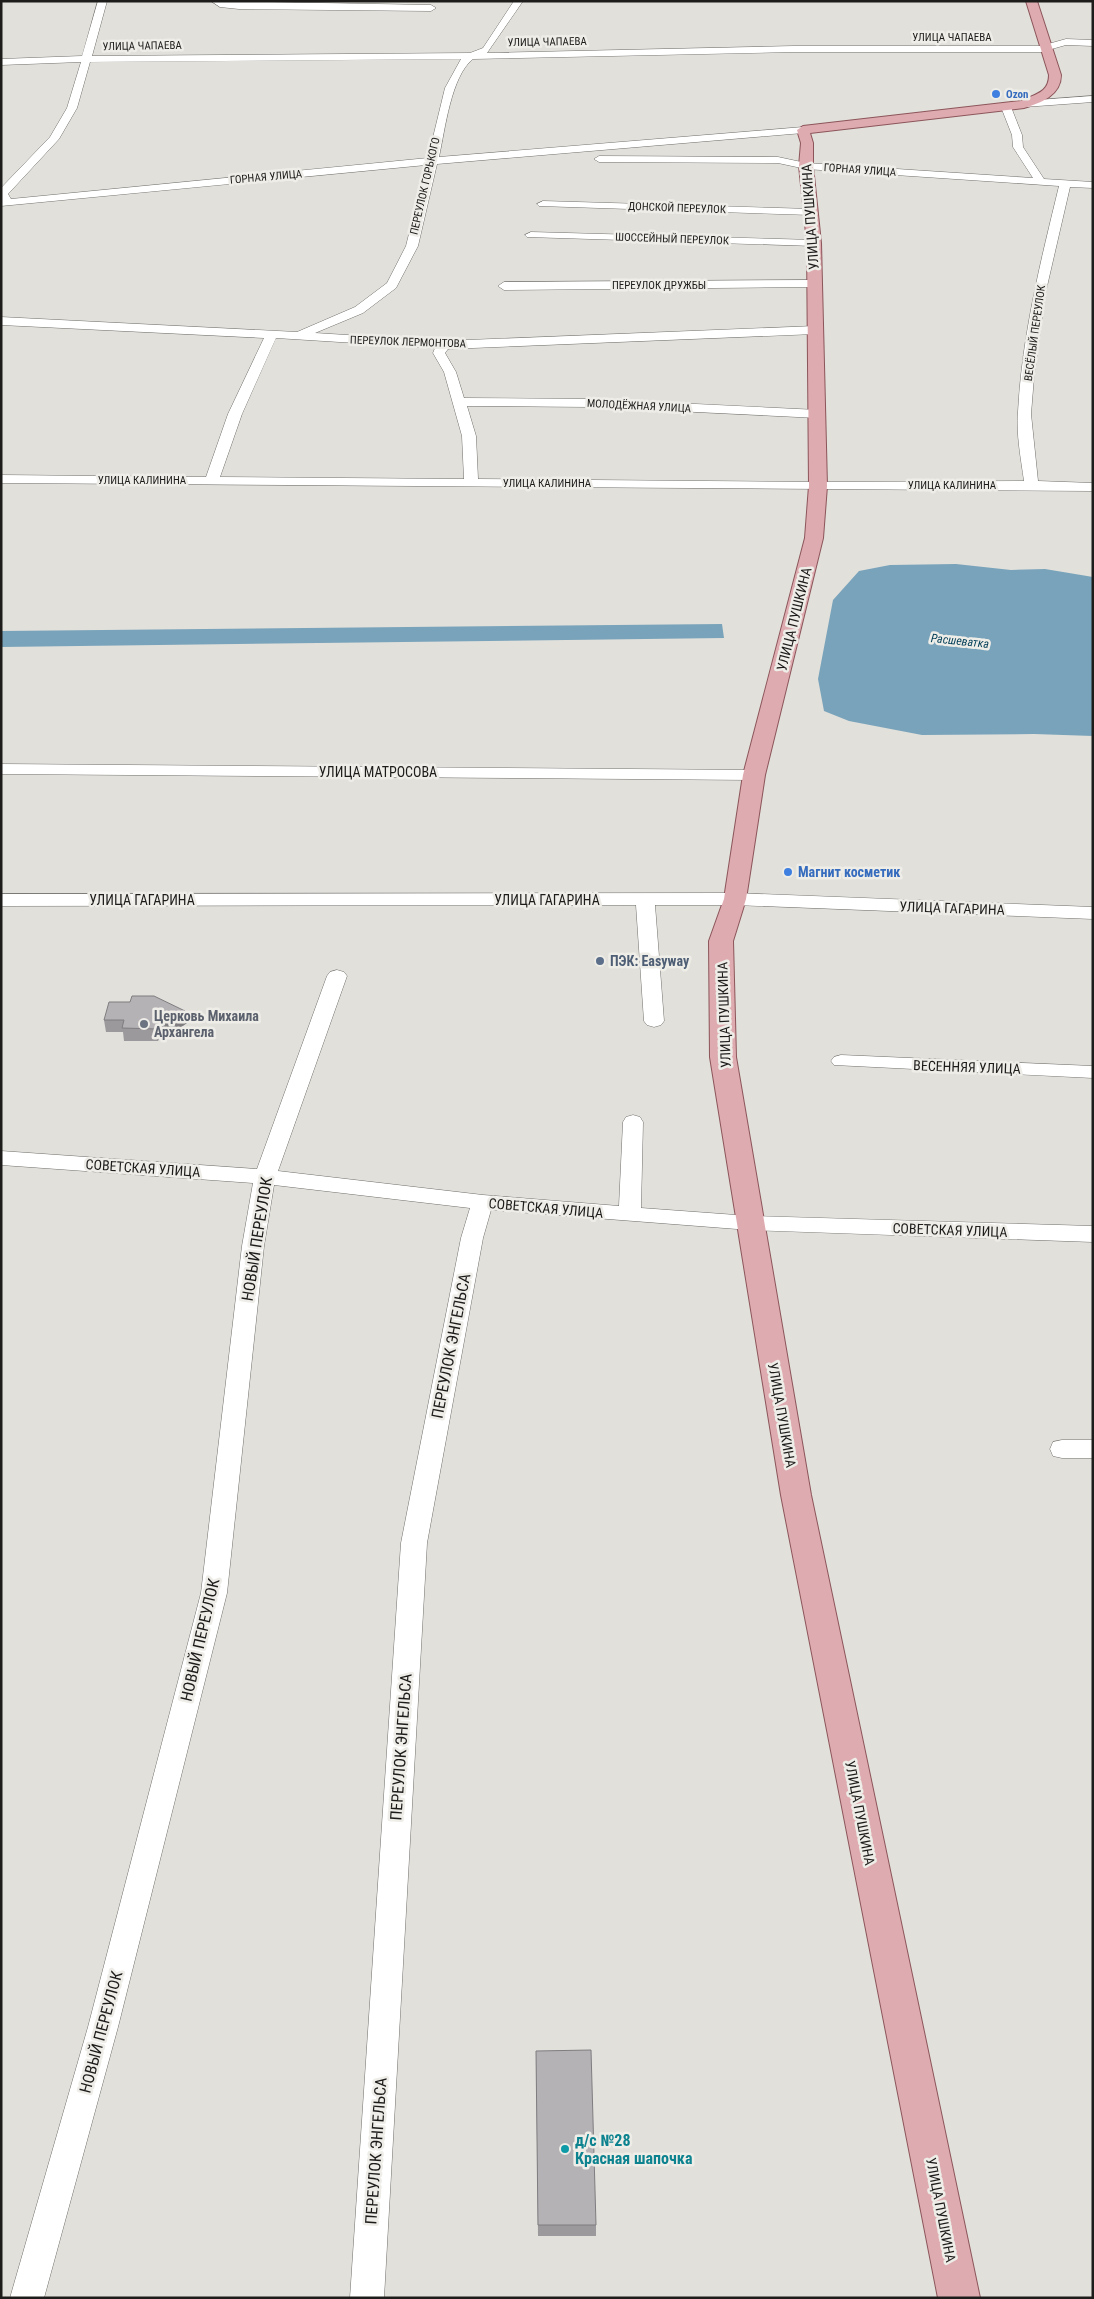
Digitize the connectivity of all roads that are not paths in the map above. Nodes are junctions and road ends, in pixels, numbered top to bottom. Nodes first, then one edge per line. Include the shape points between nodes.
1 (103, 1) edge
2 (215, 1) edge
3 (519, 1) edge
4 (1031, 1) edge
5 (431, 8) dead end
6 (1093, 43) edge
7 (1047, 48) junction
8 (471, 56) junction
9 (85, 59) junction
10 (1, 62) edge
11 (1093, 99) edge
12 (1024, 104) junction
13 (1006, 108) junction
14 (804, 130) junction
15 (590, 148) junction
16 (432, 161) junction
17 (529, 161) junction
18 (500, 166) dead end
19 (806, 166) junction
20 (1041, 182) junction
21 (1065, 183) junction
22 (1093, 185) edge
23 (3, 204) edge
24 (543, 204) dead end
25 (811, 212) junction
26 (531, 235) dead end
27 (814, 243) junction
28 (814, 284) junction
29 (504, 286) dead end
30 (1, 321) edge
31 (815, 330) junction
32 (271, 336) junction
33 (296, 337) junction
34 (443, 345) junction
35 (460, 402) junction
36 (818, 414) junction
37 (1, 479) edge
38 (212, 480) junction
39 (471, 482) junction
40 (1031, 484) junction
41 (818, 486) junction
42 (1093, 487) edge
43 (1, 769) edge
44 (754, 775) junction
45 (735, 899) junction
46 (1, 900) edge
47 (645, 900) junction
48 (1093, 913) edge
49 (337, 976) dead end
50 (654, 1021) dead end
51 (840, 1061) dead end
52 (1093, 1072) edge
53 (634, 1122) dead end
54 (1, 1158) edge
55 (265, 1176) junction
56 (483, 1202) junction
57 (630, 1215) junction
58 (750, 1223) junction
59 (1093, 1234) edge
60 (1062, 1449) dead end
61 (1093, 1449) edge
62 (27, 2298) edge
63 (367, 2298) edge
64 (959, 2298) edge

1 - 9 street
2 - 5 street via 240,6
3 - 8 street, ПЕРЕУЛОК ГОРЬКОГО via 486,50
4 - 7 main road
6 - 7 street, УЛИЦА ЧАПАЕВА via 1066,42
7 - 8 street, УЛИЦА ЧАПАЕВА via 794,49
7 - 12 main road via 1055,84 1042,97
8 - 9 street, УЛИЦА ЧАПАЕВА
8 - 16 street, ПЕРЕУЛОК ГОРЬКОГО via 463,62 450,88
9 - 10 street, УЛИЦА ЧАПАЕВА
9 - 23 street via 72,108 54,138 2,194
11 - 12 street
12 - 13 main road
13 - 14 main road
13 - 20 street via 1017,135 1018,147
14 - 15 street, ГОРНАЯ УЛИЦА
14 - 19 main road, УЛИЦА ПУШКИНА
15 - 17 street, ГОРНАЯ УЛИЦА
15 - 19 street, ГОРНАЯ УЛИЦА via 593,159 778,160
16 - 17 street, ГОРНАЯ УЛИЦА
16 - 23 street, ГОРНАЯ УЛИЦА
16 - 33 street, ПЕРЕУЛОК ГОРЬКОГО via 412,246 392,285 359,310
17 - 18 street, ГОРНАЯ УЛИЦА
19 - 20 street, ГОРНАЯ УЛИЦА
19 - 25 main road, УЛИЦА ПУШКИНА
20 - 21 street, ГОРНАЯ УЛИЦА
21 - 22 street, ГОРНАЯ УЛИЦА
21 - 40 street, ВЕСЁЛЫЙ ПЕРЕУЛОК via 1039,295 1026,395 1024,414
24 - 25 street, ДОНСКОЙ ПЕРЕУЛОК
25 - 27 main road, УЛИЦА ПУШКИНА
26 - 27 street, ШОССЕЙНЫЙ ПЕРЕУЛОК
27 - 28 main road, УЛИЦА ПУШКИНА
28 - 29 street, ПЕРЕУЛОК ДРУЖБЫ
28 - 31 main road, УЛИЦА ПУШКИНА
30 - 32 street, ПЕРЕУЛОК ЛЕРМОНТОВА
31 - 34 street, ПЕРЕУЛОК ЛЕРМОНТОВА
31 - 36 main road, УЛИЦА ПУШКИНА
32 - 33 street, ПЕРЕУЛОК ЛЕРМОНТОВА
32 - 38 street via 235,414
33 - 34 street, ПЕРЕУЛОК ЛЕРМОНТОВА
34 - 35 street via 439,353 450,372
35 - 36 street, МОЛОДЁЖНАЯ УЛИЦА via 592,403
35 - 39 street via 469,436
36 - 41 main road, УЛИЦА ПУШКИНА
37 - 38 street, УЛИЦА КАЛИНИНА
38 - 39 street, УЛИЦА КАЛИНИНА
39 - 41 street, УЛИЦА КАЛИНИНА
40 - 41 street, УЛИЦА КАЛИНИНА
40 - 42 street, УЛИЦА КАЛИНИНА
41 - 44 main road, УЛИЦА ПУШКИНА via 814,538
43 - 44 street, УЛИЦА МАТРОСОВА
44 - 45 main road, УЛИЦА ПУШКИНА
45 - 47 street, УЛИЦА ГАГАРИНА
45 - 48 street, УЛИЦА ГАГАРИНА
45 - 58 main road, УЛИЦА ПУШКИНА via 721,941 723,1058
46 - 47 street, УЛИЦА ГАГАРИНА
47 - 50 street
49 - 55 street, НОВЫЙ ПЕРЕУЛОК
51 - 52 street, ВЕСЕННЯЯ УЛИЦА
53 - 57 street
54 - 55 street, СОВЕТСКАЯ УЛИЦА
55 - 56 street, СОВЕТСКАЯ УЛИЦА
55 - 62 street, НОВЫЙ ПЕРЕУЛОК via 253,1246 214,1593 103,2027
56 - 57 street, СОВЕТСКАЯ УЛИЦА
56 - 63 street, ПЕРЕУЛОК ЭНГЕЛЬСА via 472,1238 414,1543
57 - 58 street, СОВЕТСКАЯ УЛИЦА
58 - 59 street, СОВЕТСКАЯ УЛИЦА
58 - 64 main road, УЛИЦА ПУШКИНА via 796,1495
60 - 61 street

